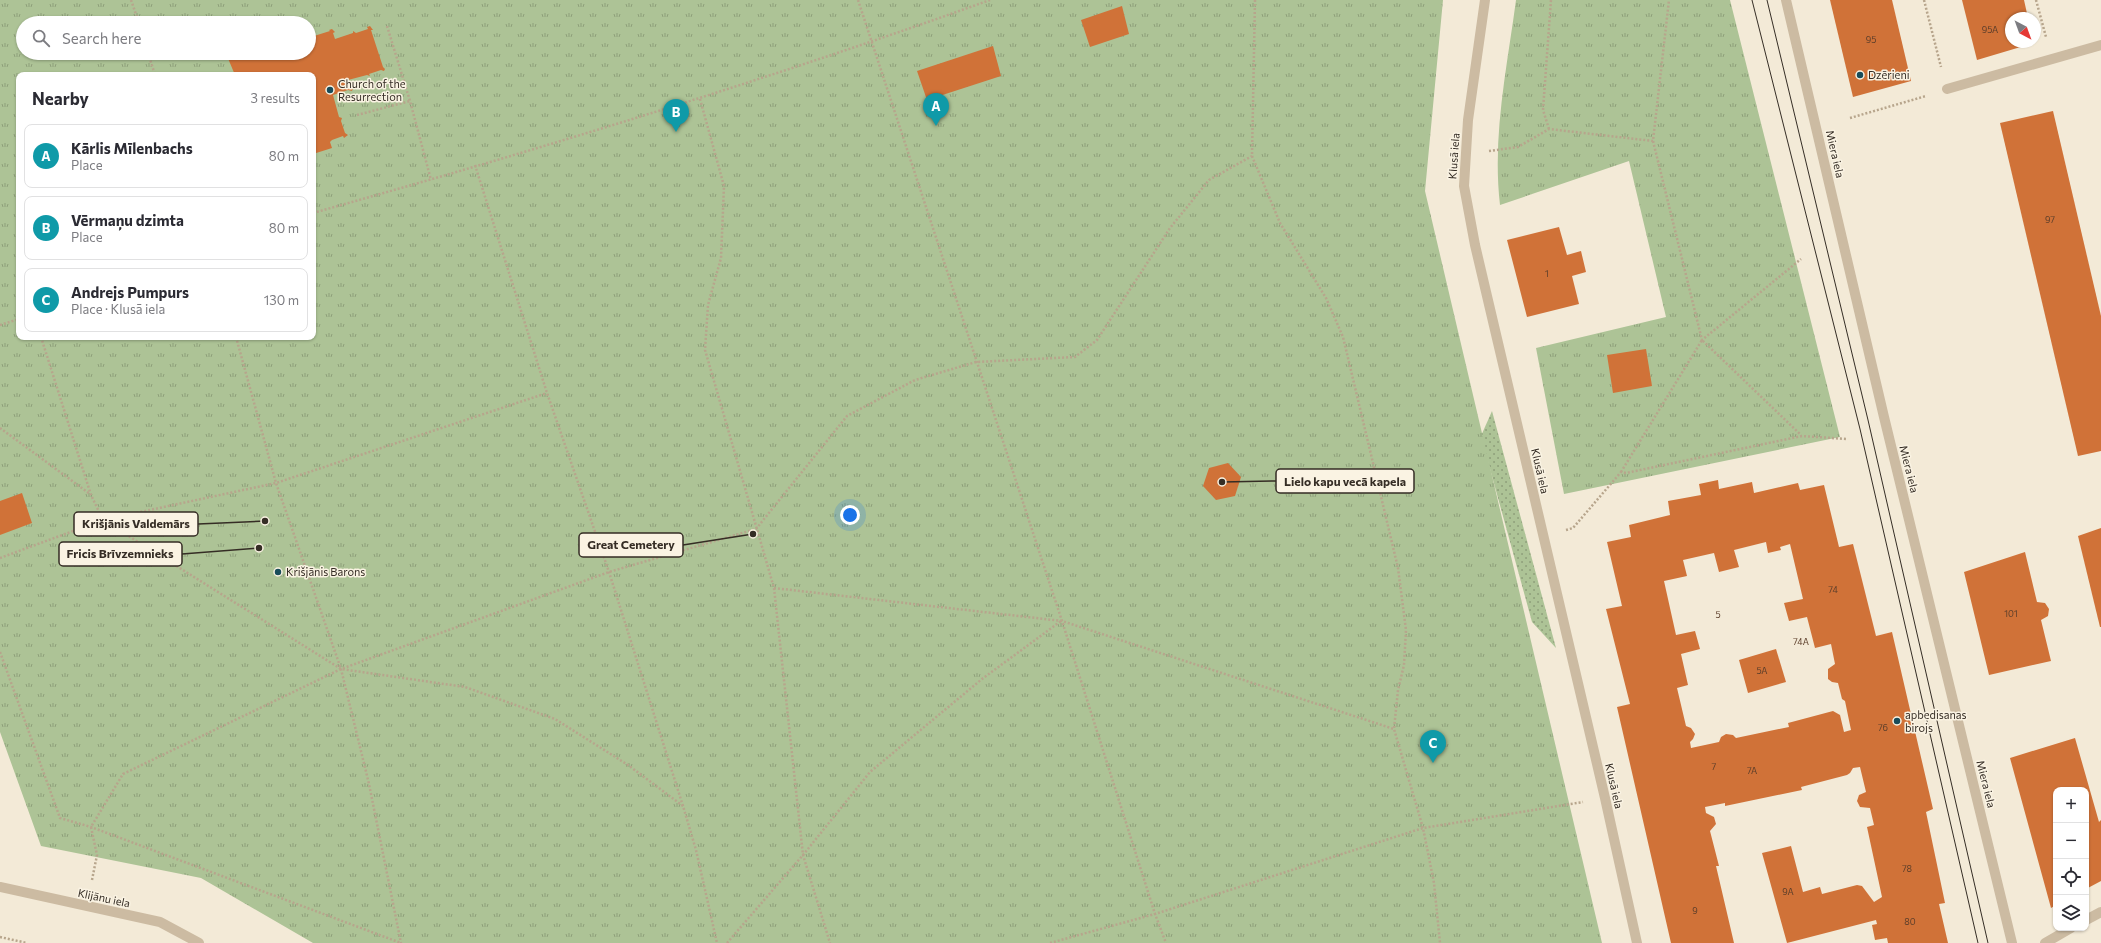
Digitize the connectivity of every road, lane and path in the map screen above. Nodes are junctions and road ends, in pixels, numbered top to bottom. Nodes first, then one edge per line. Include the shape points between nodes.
1 (131, 0) edge
2 (858, 0) edge
3 (990, 0) edge
4 (1255, 0) edge
5 (1485, 0) edge
6 (1551, 0) edge
7 (1669, 0) edge
8 (1786, 0) edge
9 (1924, 0) edge
10 (2036, 0) edge
11 (137, 16) edge
12 (387, 26) dead end
13 (872, 42) junction
14 (2101, 45) edge
15 (2051, 59) junction
16 (150, 60) edge
17 (154, 72) edge
18 (1947, 90) junction
19 (700, 98) junction
20 (410, 101) junction
21 (357, 116) dead end
22 (1850, 118) dead end
23 (1549, 129) junction
24 (1653, 141) junction
25 (1466, 153) junction
26 (1252, 156) junction
27 (475, 165) junction
28 (431, 180) junction
29 (316, 212) edge
30 (1801, 259) dead end
31 (16, 320) edge
32 (0, 325) edge
33 (42, 340) edge
34 (237, 340) edge
35 (1702, 340) junction
36 (976, 362) junction
37 (547, 392) junction
38 (0, 428) edge
39 (1802, 436) junction
40 (1847, 439) dead end
41 (1621, 472) junction
42 (276, 483) junction
43 (91, 495) junction
44 (103, 520) junction
45 (756, 529) junction
46 (1543, 537) junction
47 (0, 558) edge
48 (609, 572) junction
49 (774, 588) junction
50 (1062, 621) junction
51 (0, 652) edge
52 (341, 669) junction
53 (1394, 729) junction
54 (1605, 798) junction
55 (683, 806) junction
56 (91, 827) junction
57 (1423, 828) junction
58 (803, 855) junction
59 (92, 880) dead end
60 (0, 887) edge
61 (2101, 912) edge
62 (1155, 914) junction
63 (2089, 918) edge
64 (2066, 931) edge
65 (0, 937) edge
66 (27, 943) edge
67 (199, 943) edge
68 (401, 943) edge
69 (717, 943) edge
70 (727, 943) edge
71 (830, 943) edge
72 (1050, 943) edge
73 (1166, 943) edge
74 (1440, 943) edge
75 (1637, 943) edge
76 (2012, 943) edge
77 (2045, 943) edge

1 - 11 path
2 - 13 path
3 - 13 path
4 - 26 path
5 - 25 street, Klusā iela via 1468,120
6 - 23 path via 1543,110
7 - 24 path
8 - 76 street, Miera iela
9 - 18 path
10 - 15 path
12 - 20 path
13 - 19 path
13 - 36 path
14 - 15 street
15 - 18 street
16 - 17 path
18 - 22 path
19 - 27 path
19 - 45 path via 724,186 721,258 708,305 705,350
20 - 21 path
20 - 28 path
23 - 24 path
23 - 25 path via 1518,147
24 - 35 path
25 - 46 street, Klusā iela via 1464,186 1475,245
26 - 36 path via 1209,180 1170,228 1097,340 1075,357
26 - 53 path via 1280,223 1326,298 1343,338 1398,568 1406,630 1404,665 1398,690
27 - 28 path
27 - 37 path
28 - 29 path
30 - 35 path
31 - 32 path
33 - 43 path
34 - 42 path
35 - 39 path
35 - 41 path
36 - 45 path via 915,380 847,416
36 - 50 path
37 - 42 path
37 - 48 path
38 - 43 path
39 - 40 path
39 - 41 path via 1697,459
41 - 46 path via 1573,528
42 - 44 path
42 - 52 path
43 - 44 path
44 - 47 path
44 - 52 path
45 - 48 path
45 - 49 path
46 - 54 street, Klusā iela
48 - 52 path
48 - 55 path
49 - 50 path
49 - 58 path
50 - 53 path
50 - 58 path via 982,678 870,772
50 - 62 path
51 - 56 path via 60,818
52 - 55 path via 464,687 555,719 628,765
52 - 56 path via 123,774
52 - 68 path via 369,784
53 - 57 path
54 - 57 path
54 - 75 street, Klusā iela
55 - 69 path via 696,850
56 - 59 path via 97,855
56 - 68 path
57 - 62 path
57 - 74 path via 1434,883
58 - 70 path
58 - 71 path
60 - 67 street, Klijānu iela via 160,922
61 - 63 street
62 - 72 path
62 - 73 path
64 - 77 street
65 - 66 path

